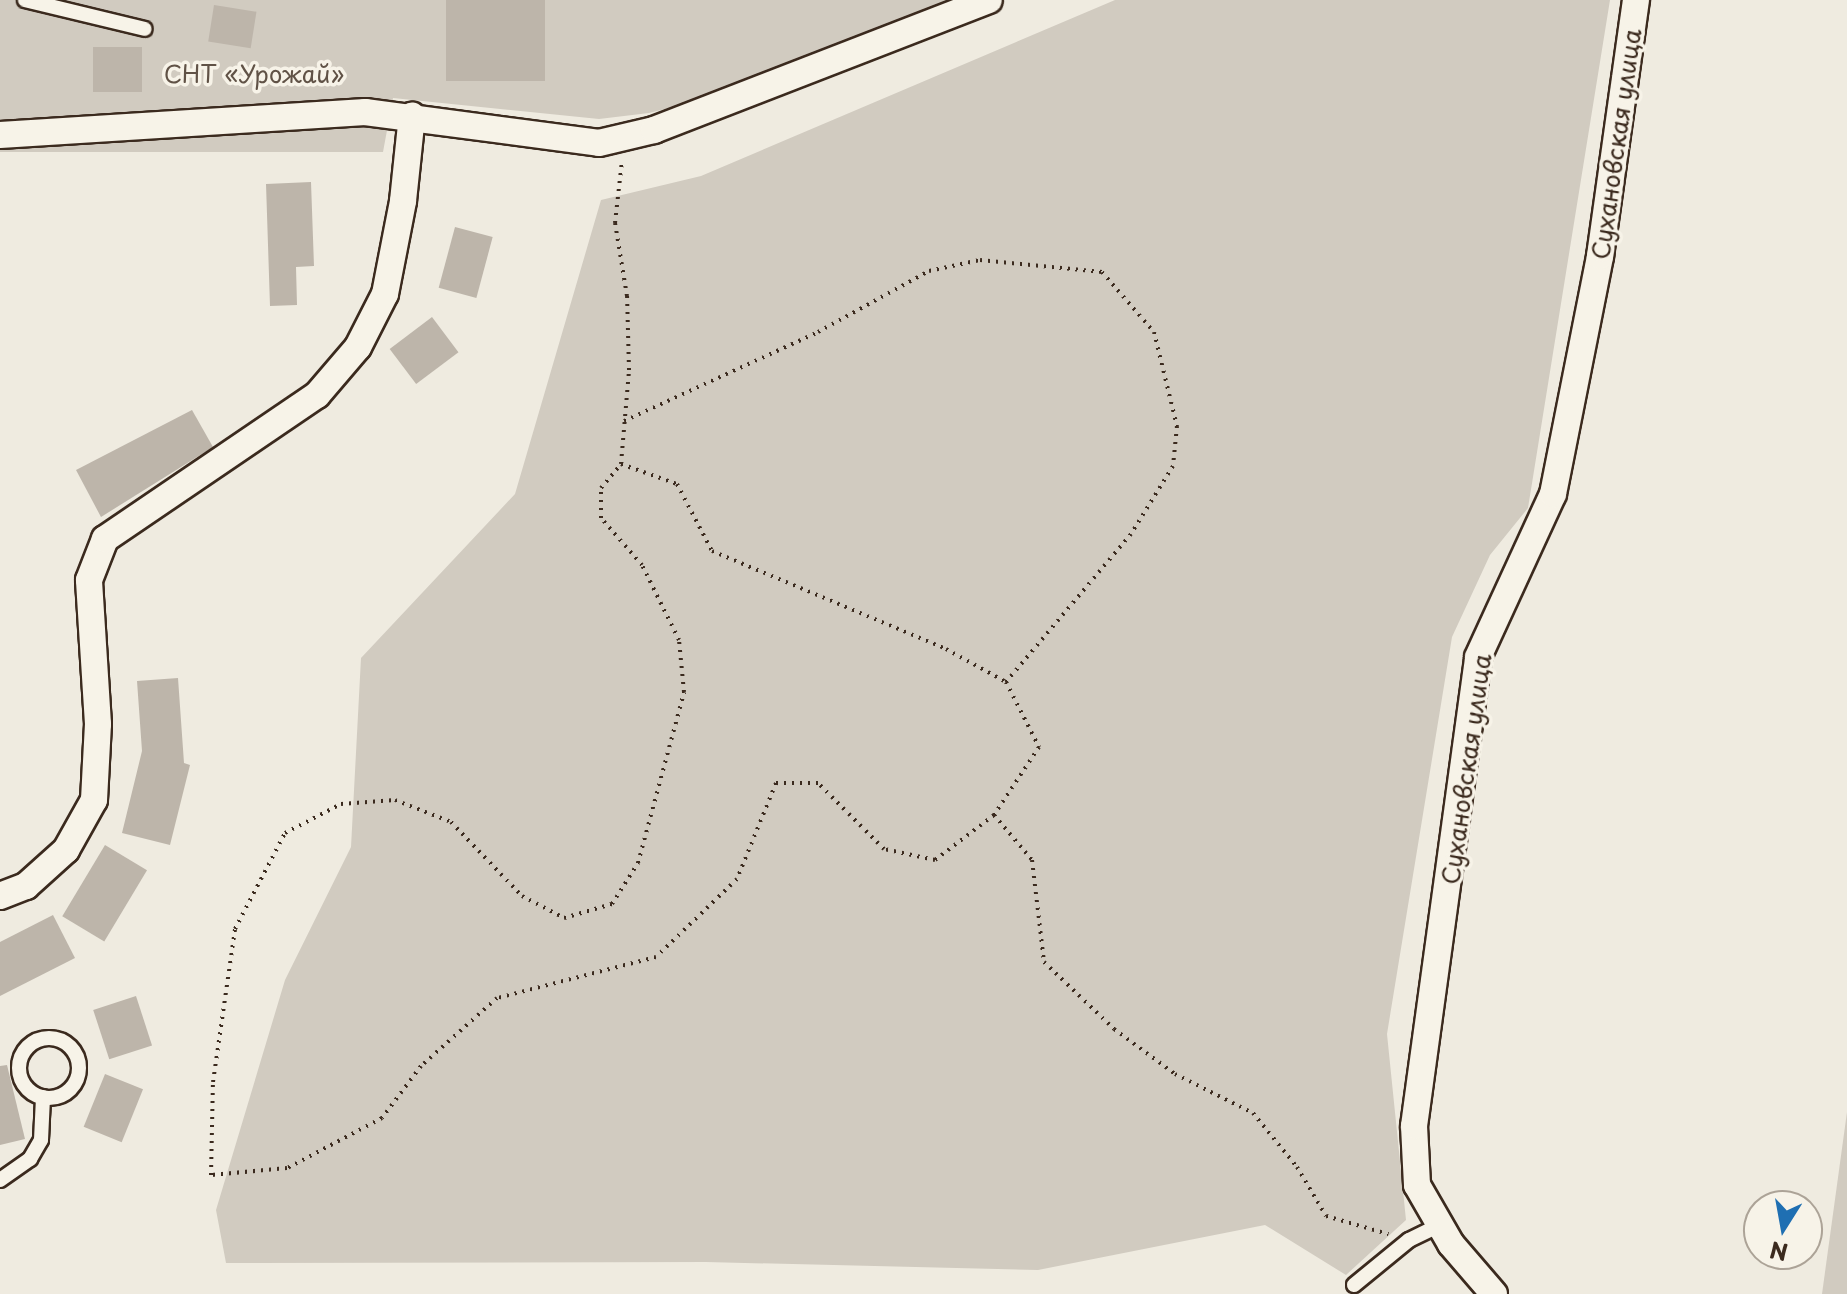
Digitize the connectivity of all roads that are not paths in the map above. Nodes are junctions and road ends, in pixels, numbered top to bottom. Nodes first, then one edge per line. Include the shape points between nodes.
1 (25, 0) edge
2 (989, 0) edge
3 (1636, 0) edge
4 (145, 29) dead end
5 (412, 115) junction
6 (0, 135) edge
7 (0, 896) edge
8 (43, 1097) junction
9 (0, 1180) edge
10 (1440, 1225) junction
11 (1354, 1285) dead end
12 (1494, 1294) edge

1 - 4 lane
2 - 5 street via 625,137 590,143
3 - 10 street, Сухановская улица via 1600,256 1553,494 1478,657 1414,1126 1417,1185
5 - 6 street via 365,112
5 - 7 street via 385,294 358,347 317,395 105,539 89,580 98,724 94,800 66,850 26,886
8 - 8 lane via 65,1093 78,1074 74,1052 56,1039 33,1043 20,1061 24,1084
8 - 9 lane via 41,1140 30,1159
10 - 11 lane via 1409,1240
10 - 12 street, Сухановская улица

